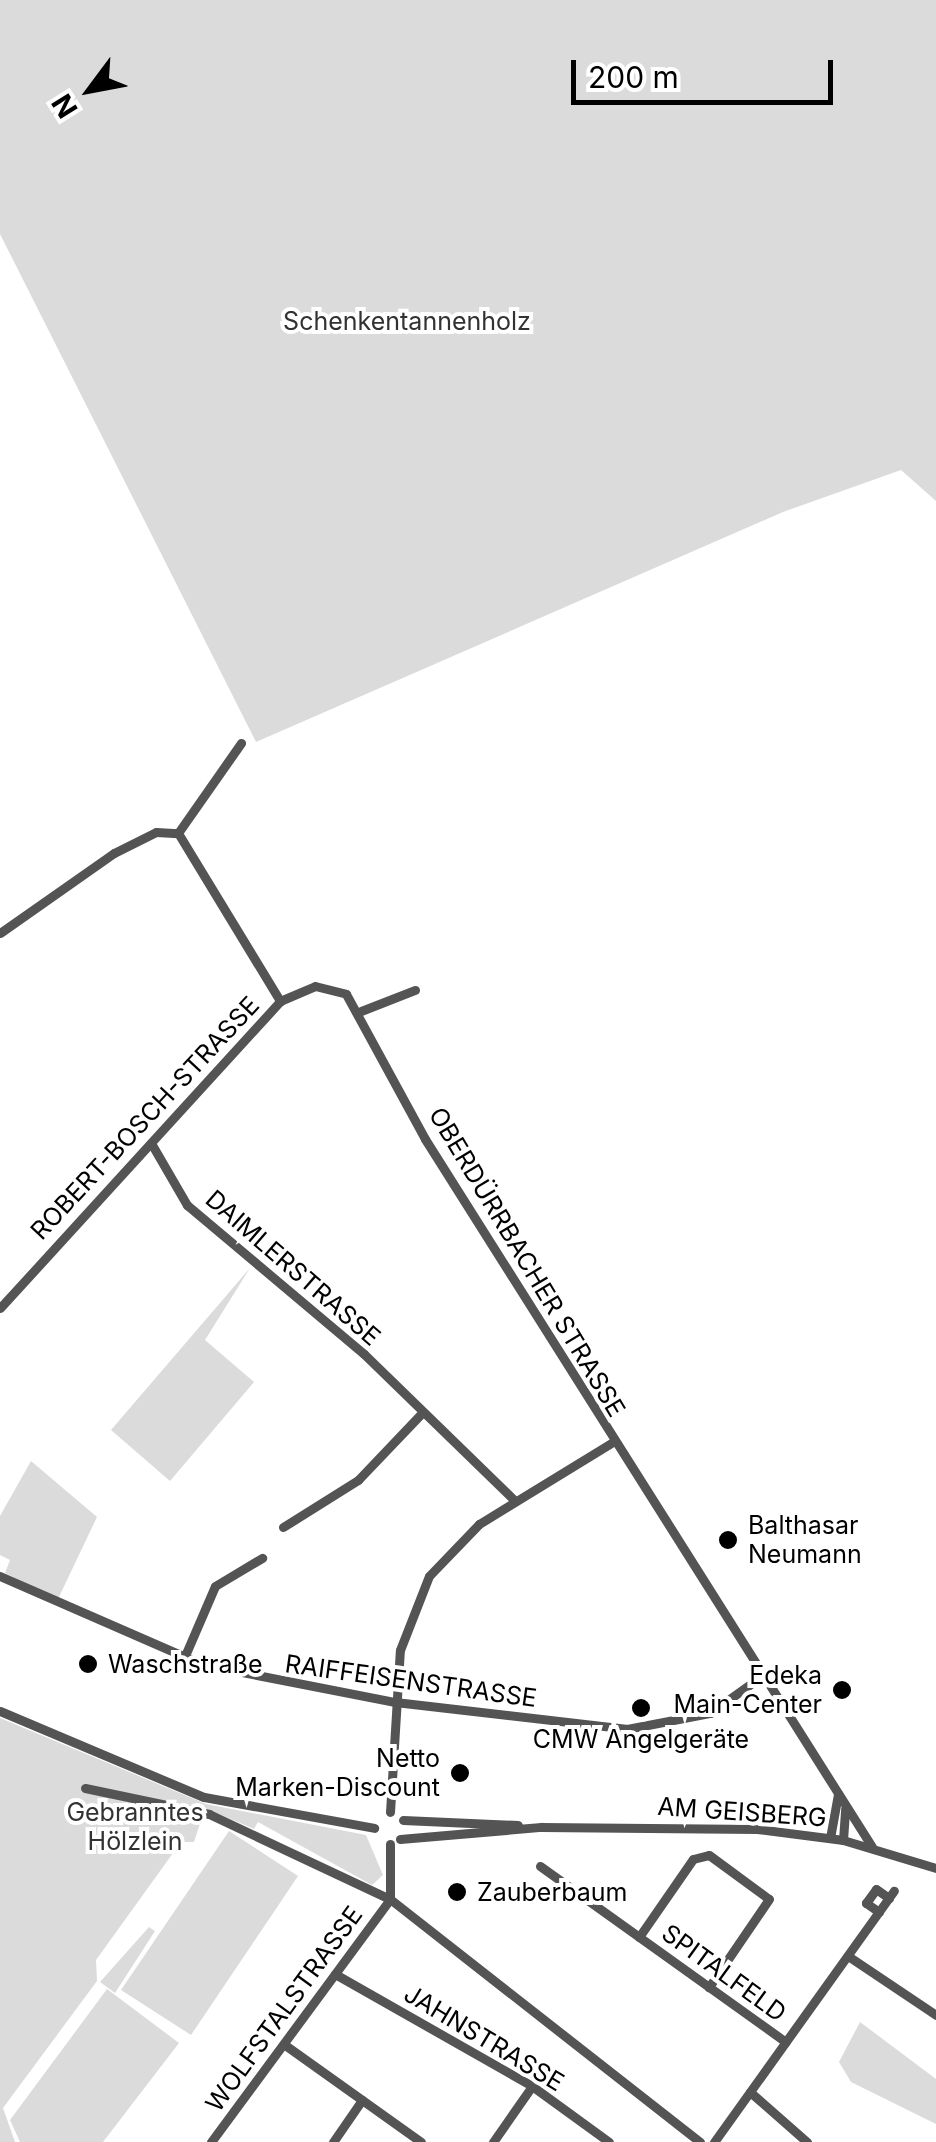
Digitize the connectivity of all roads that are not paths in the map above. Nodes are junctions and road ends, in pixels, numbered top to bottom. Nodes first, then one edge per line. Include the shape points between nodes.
1 (241, 743) dead end
2 (178, 833) junction
3 (0, 933) edge
4 (414, 990) dead end
5 (280, 1001) junction
6 (361, 1011) junction
7 (151, 1143) junction
8 (0, 1308) edge
9 (420, 1416) junction
10 (613, 1442) junction
11 (515, 1502) junction
12 (283, 1527) dead end
13 (262, 1558) dead end
14 (0, 1576) edge
15 (184, 1658) junction
16 (763, 1675) junction
17 (395, 1702) junction
18 (0, 1711) edge
19 (85, 1788) dead end
20 (838, 1794) junction
21 (844, 1804) junction
22 (390, 1812) junction
23 (403, 1820) junction
24 (541, 1826) junction
25 (374, 1828) junction
26 (830, 1838) junction
27 (842, 1840) junction
28 (395, 1841) junction
29 (872, 1847) junction
30 (540, 1866) dead end
31 (936, 1868) edge
32 (390, 1899) junction
33 (879, 1912) junction
34 (639, 1937) junction
35 (848, 1956) junction
36 (335, 1974) junction
37 (709, 1987) junction
38 (936, 2016) edge
39 (786, 2042) junction
40 (284, 2044) junction
41 (532, 2086) junction
42 (750, 2092) junction
43 (362, 2100) junction
44 (211, 2142) edge
45 (333, 2142) edge
46 (421, 2142) edge
47 (492, 2142) edge
48 (609, 2142) edge
49 (700, 2142) edge
50 (714, 2142) edge
51 (807, 2142) edge

1 - 2 street
2 - 3 street via 156,832 67,880
2 - 5 street
4 - 6 street
5 - 6 street via 329,988
5 - 7 street, ROBERT-BOSCH-STRASSE
6 - 10 street, OBERDÜRRBACHER STRASSE via 425,1140
7 - 8 street, ROBERT-BOSCH-STRASSE
7 - 9 street, DAIMLERSTRASSE via 187,1204 364,1354
9 - 11 street, DAIMLERSTRASSE via 502,1480
9 - 12 street via 358,1480
10 - 11 street
10 - 16 street, OBERDÜRRBACHER STRASSE
11 - 17 street via 465,1536 429,1576 406,1623
13 - 15 street via 215,1586
14 - 15 street, RAIFFEISENSTRASSE
15 - 17 street, RAIFFEISENSTRASSE
16 - 17 street, RAIFFEISENSTRASSE via 710,1713 627,1729
16 - 20 street, OBERDÜRRBACHER STRASSE
17 - 22 street
18 - 25 street via 145,1777 283,1816
19 - 32 street via 210,1814
20 - 21 street, OBERDÜRRBACHER STRASSE
20 - 26 street
21 - 27 street
21 - 29 street, OBERDÜRRBACHER STRASSE
22 - 23 street
22 - 25 street
23 - 24 street, AM GEISBERG
23 - 28 street
24 - 26 street, AM GEISBERG
24 - 28 street, AM GEISBERG
25 - 28 street
26 - 27 street, AM GEISBERG
27 - 29 street, AM GEISBERG
28 - 32 street
29 - 31 street, AM GEISBERG
30 - 34 street, SPITALFELD
32 - 36 street, WOLFSTALSTRASSE
32 - 49 street
33 - 33 street via 891,1895 876,1889 866,1903
33 - 35 street
34 - 37 street, SPITALFELD
34 - 37 street via 693,1859 709,1854 769,1899
35 - 38 street
35 - 39 street
36 - 40 street, WOLFSTALSTRASSE
36 - 41 street, JAHNSTRASSE
37 - 39 street, SPITALFELD
39 - 42 street
40 - 43 street
40 - 44 street, WOLFSTALSTRASSE
41 - 47 street
41 - 48 street, JAHNSTRASSE
42 - 50 street
42 - 51 street
43 - 45 street
43 - 46 street

